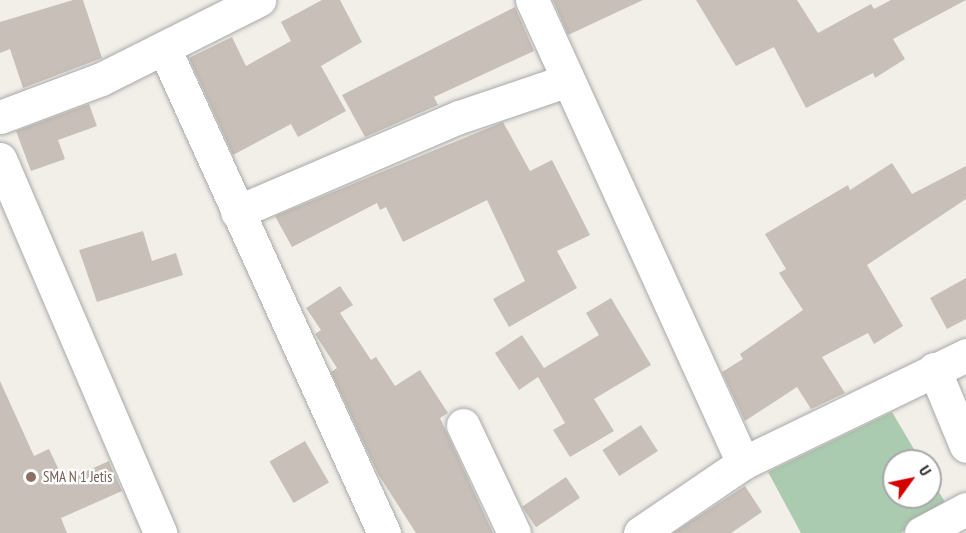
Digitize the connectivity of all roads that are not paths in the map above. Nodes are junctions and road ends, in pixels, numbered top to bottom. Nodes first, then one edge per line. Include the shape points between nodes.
1 (259, 0) edge
2 (532, 0) edge
3 (164, 48) junction
4 (568, 80) junction
5 (0, 117) edge
6 (0, 159) edge
7 (237, 212) junction
8 (966, 355) edge
9 (934, 369) junction
10 (463, 425) dead end
11 (966, 446) edge
12 (743, 463) junction
13 (966, 508) edge
14 (160, 533) edge
15 (384, 533) edge
16 (514, 533) edge
17 (640, 533) edge
18 (921, 533) edge

1 - 3 street
2 - 4 street
3 - 5 street via 101,79
3 - 7 street
4 - 7 street via 459,117
4 - 12 street
6 - 14 street
7 - 15 street
8 - 9 street
9 - 11 street
9 - 12 street
10 - 16 street
12 - 17 street
13 - 18 street

